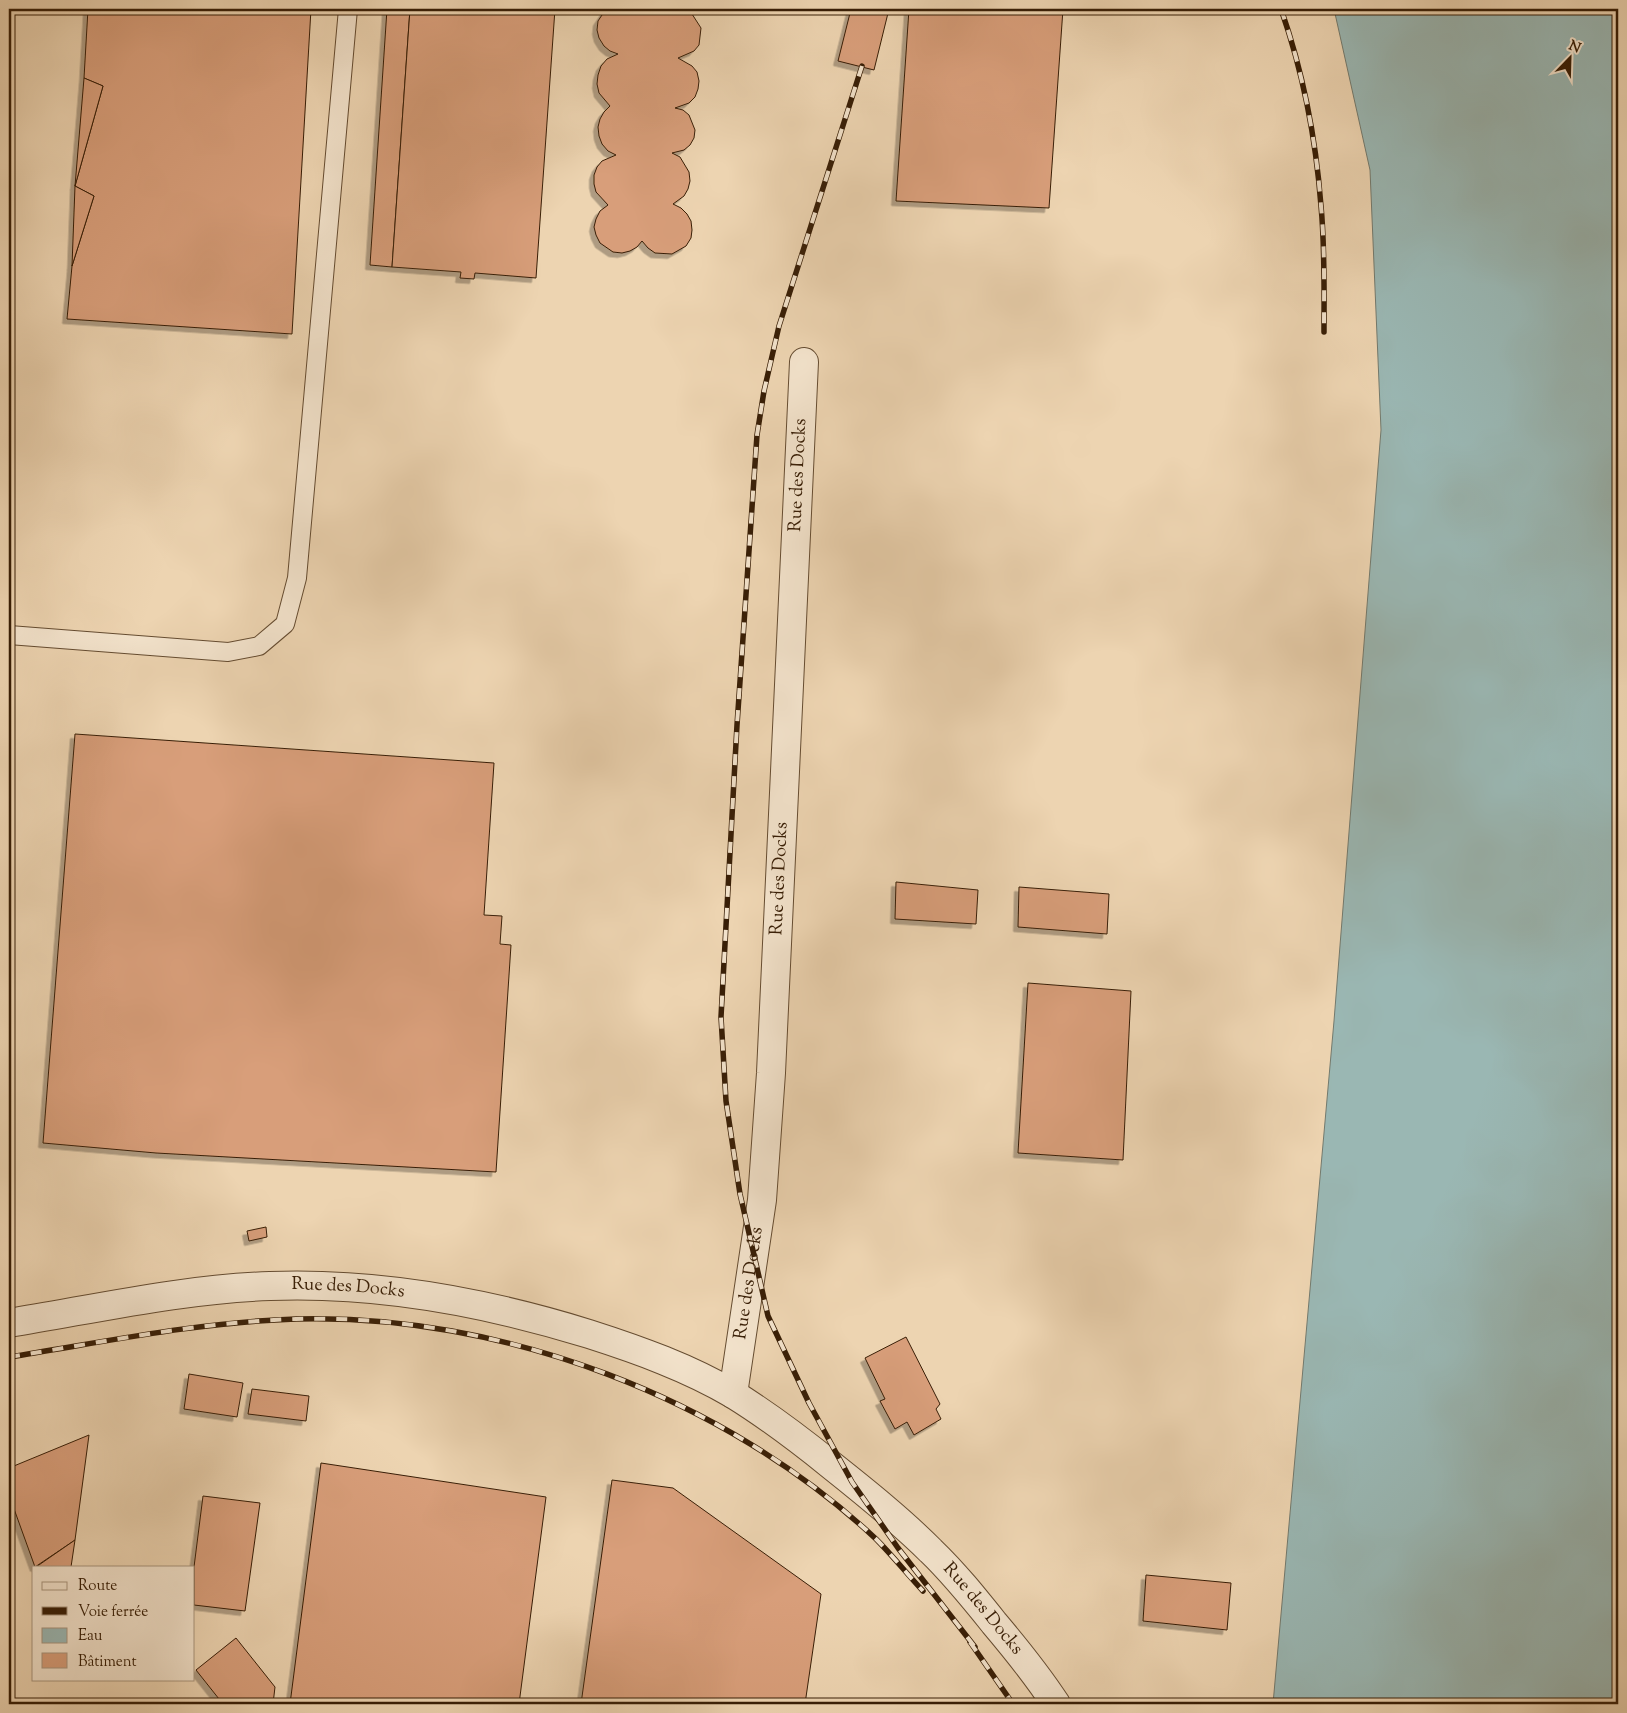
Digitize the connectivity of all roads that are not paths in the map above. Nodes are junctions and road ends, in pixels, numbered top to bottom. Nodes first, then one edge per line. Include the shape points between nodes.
1 (348, 9) edge
2 (804, 362) dead end
3 (9, 635) edge
4 (9, 1323) edge
5 (733, 1394) junction
6 (1056, 1704) edge

1 - 3 lane via 297,578 285,624 260,646 228,652
2 - 5 street, Rue des Docks via 771,1073 762,1200
4 - 5 street, Rue des Docks via 232,1288 328,1286 392,1290 458,1301 570,1328 682,1368
5 - 6 street, Rue des Docks via 802,1441 931,1551 1038,1676

